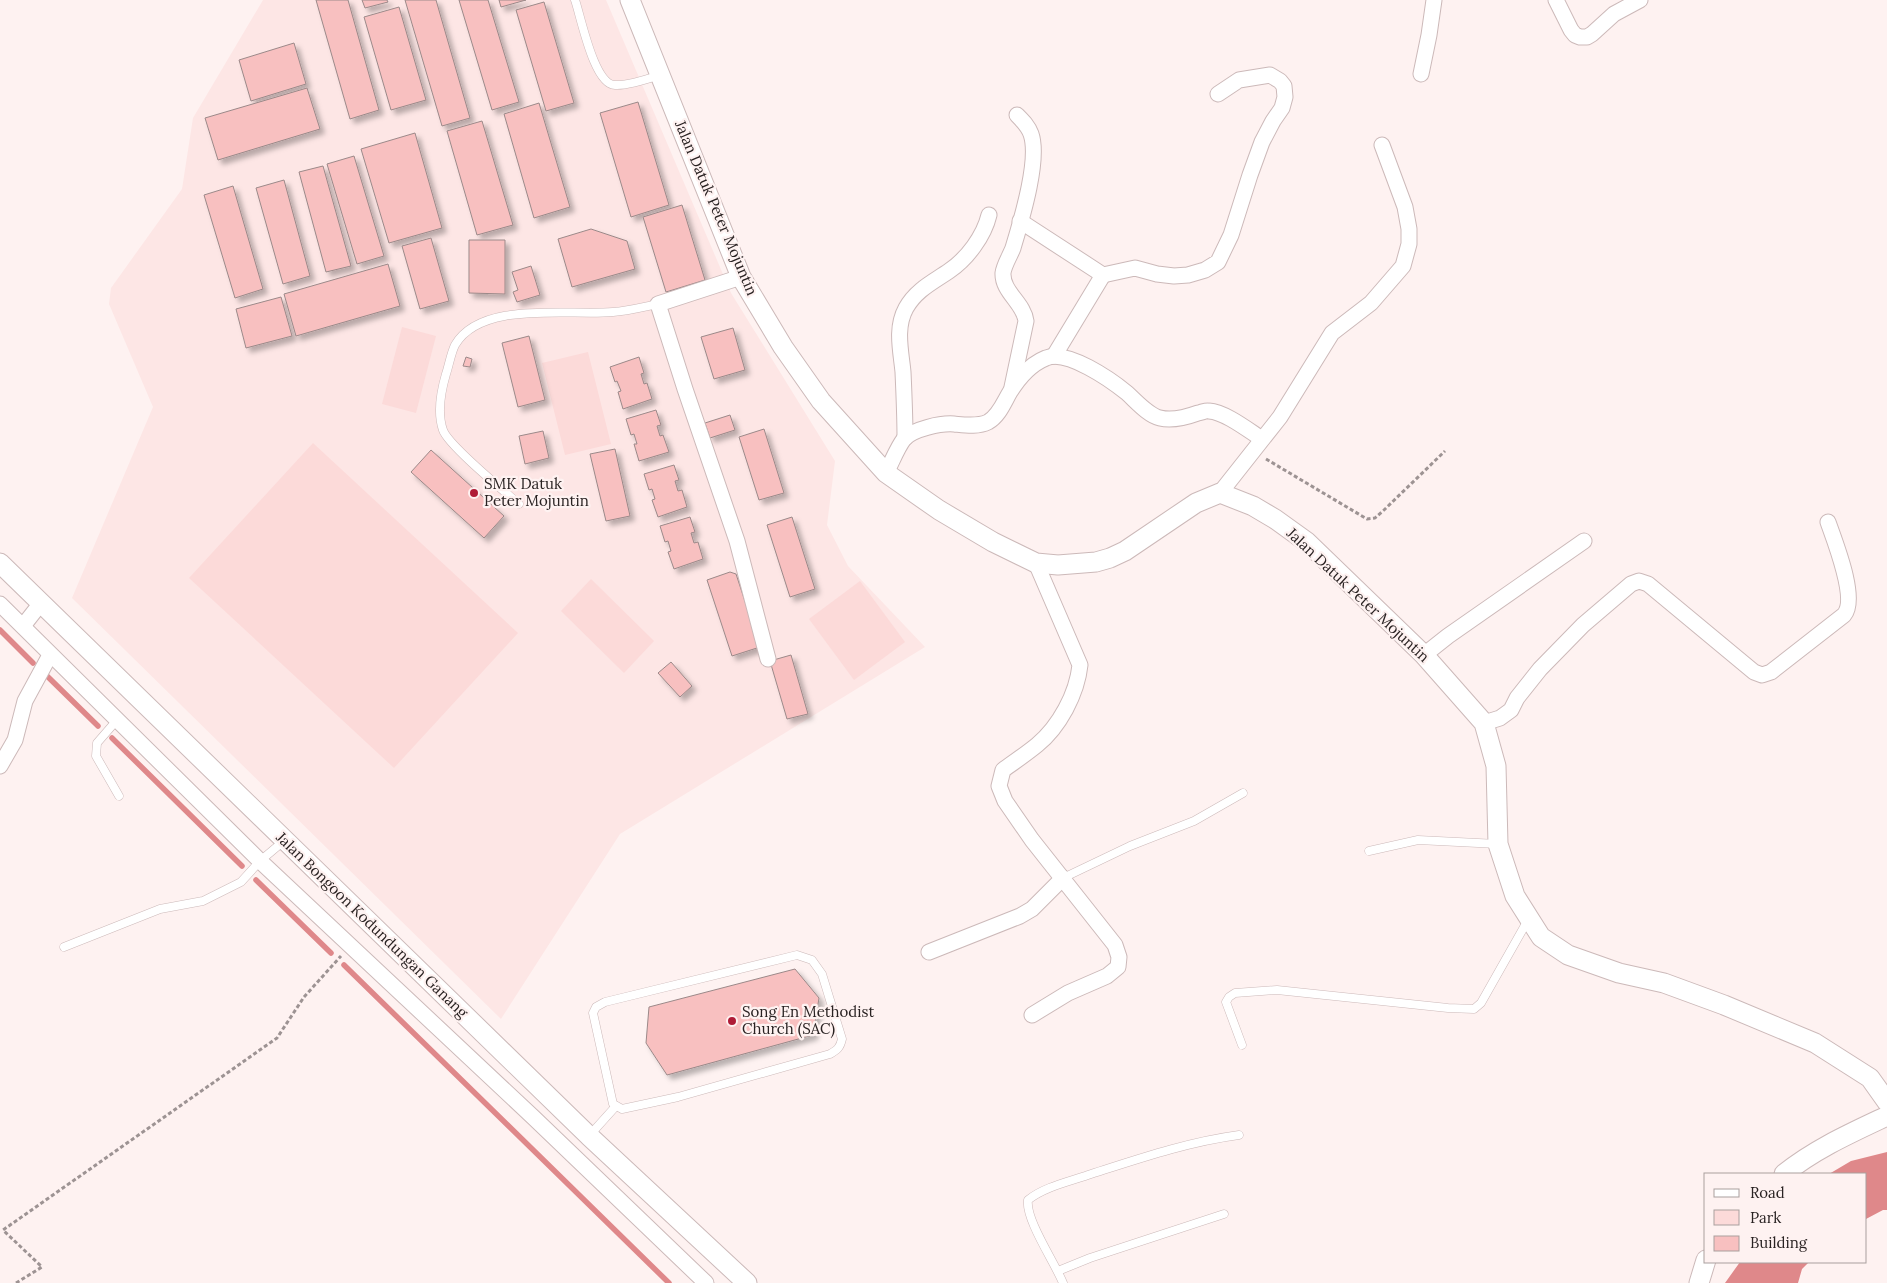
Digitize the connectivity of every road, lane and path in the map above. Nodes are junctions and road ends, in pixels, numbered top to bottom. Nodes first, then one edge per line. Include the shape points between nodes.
1 (576, 0) edge
2 (630, 0) edge
3 (1434, 0) edge
4 (1556, 0) edge
5 (1640, 0) edge
6 (1421, 74) dead end
7 (660, 75) junction
8 (1218, 94) dead end
9 (1017, 116) dead end
10 (1382, 145) dead end
11 (989, 215) dead end
12 (1020, 221) junction
13 (741, 276) junction
14 (1104, 276) junction
15 (658, 304) junction
16 (1054, 356) junction
17 (1011, 390) junction
18 (905, 438) junction
19 (1254, 450) junction
20 (1445, 451) dead end
21 (886, 473) junction
22 (1225, 487) junction
23 (519, 504) dead end
24 (1828, 522) dead end
25 (1584, 541) dead end
26 (0, 563) edge
27 (1036, 563) junction
28 (41, 603) junction
29 (0, 604) edge
30 (23, 626) junction
31 (1429, 652) junction
32 (50, 655) junction
33 (768, 659) dead end
34 (1498, 717) junction
35 (116, 720) junction
36 (0, 766) edge
37 (1243, 793) dead end
38 (119, 796) dead end
39 (285, 840) junction
40 (1498, 844) junction
41 (1369, 851) dead end
42 (260, 861) junction
43 (1062, 878) junction
44 (1529, 918) junction
45 (350, 947) junction
46 (64, 948) dead end
47 (929, 952) dead end
48 (1032, 1015) dead end
49 (1242, 1045) dead end
50 (1887, 1102) edge
51 (616, 1106) junction
52 (1887, 1116) edge
53 (1239, 1135) dead end
54 (589, 1136) junction
55 (1785, 1173) edge
56 (1224, 1214) dead end
57 (1705, 1263) edge
58 (1058, 1271) junction
59 (740, 1281) edge
60 (16, 1283) edge
61 (706, 1283) edge
62 (1063, 1283) edge
63 (1699, 1283) edge

1 - 7 lane via 596,68 603,80 614,86
2 - 7 street, Jalan Datuk Peter Mojuntin
3 - 6 street
4 - 5 street via 1571,30 1580,37 1592,34 1614,14
7 - 13 street, Jalan Datuk Peter Mojuntin
8 - 14 street via 1239,80 1270,75 1284,86 1286,97 1262,142 1231,235 1218,262 1188,275 1157,274 1135,268
9 - 12 street via 1031,135 1032,156 1029,189
10 - 19 street via 1409,229 1404,266 1371,303 1332,333 1280,417
11 - 18 street via 968,253 951,269 924,286 906,308 899,336
12 - 14 street
12 - 17 street via 1003,273 1005,283 1022,307 1026,321
13 - 15 street
13 - 21 street, Jalan Datuk Peter Mojuntin via 783,347 821,401
14 - 16 street
15 - 23 lane via 615,312 524,313 496,317 474,327 455,345 442,386 440,415 443,432 454,446
15 - 33 street via 737,541
16 - 17 street via 1035,364
16 - 19 street via 1101,375 1160,418 1176,419 1208,410 1234,421
17 - 18 street via 996,416 987,422 936,425
18 - 21 street
19 - 20 path via 1367,519 1384,510
19 - 22 street
21 - 27 street, Jalan Datuk Peter Mojuntin via 954,519
22 - 27 street, Jalan Datuk Peter Mojuntin via 1110,558 1080,564
22 - 31 street, Jalan Datuk Peter Mojuntin via 1307,542
24 - 34 street via 1840,558 1849,607 1844,615 1771,672 1762,675 1754,672 1648,584 1640,581 1631,584 1583,625
25 - 31 street
26 - 28 street, Jalan Bongoon Kodundungan Ganang
27 - 43 street via 1080,665 1068,706 1037,745 1003,770 999,786 1020,824
28 - 30 street
28 - 39 street, Jalan Bongoon Kodundungan Ganang
29 - 30 street
30 - 32 street
31 - 34 street, Jalan Datuk Peter Mojuntin
32 - 35 street
32 - 36 street via 24,701 15,740
34 - 40 street, Jalan Datuk Peter Mojuntin
35 - 38 lane via 97,743 96,756
35 - 42 street
37 - 43 lane via 1194,821
39 - 42 lane
39 - 54 street, Jalan Bongoon Kodundungan Ganang
40 - 41 lane via 1418,840
40 - 44 street, Jalan Datuk Peter Mojuntin via 1515,896
42 - 45 street
42 - 46 lane via 241,882 203,901 160,909
43 - 47 street via 1032,909 1020,916
43 - 48 street via 1115,945 1118,967
44 - 49 lane via 1474,1009 1277,990 1243,991 1229,997 1226,1002
44 - 50 street, Jalan Datuk Peter Mojuntin via 1541,937 1568,955 1619,973 1664,983 1815,1044 1870,1078
45 - 60 path via 304,997 277,1038 3,1230 42,1267
45 - 61 street
51 - 51 lane via 593,1013 596,1007 605,1002 797,955 812,960 818,966 842,1040 837,1051 678,1097 637,1107 622,1109
51 - 54 lane
52 - 55 street via 1820,1149
53 - 58 lane via 1167,1150 1035,1194 1028,1200 1027,1207
54 - 59 street, Jalan Bongoon Kodundungan Ganang
56 - 58 lane
57 - 63 street
58 - 62 lane

